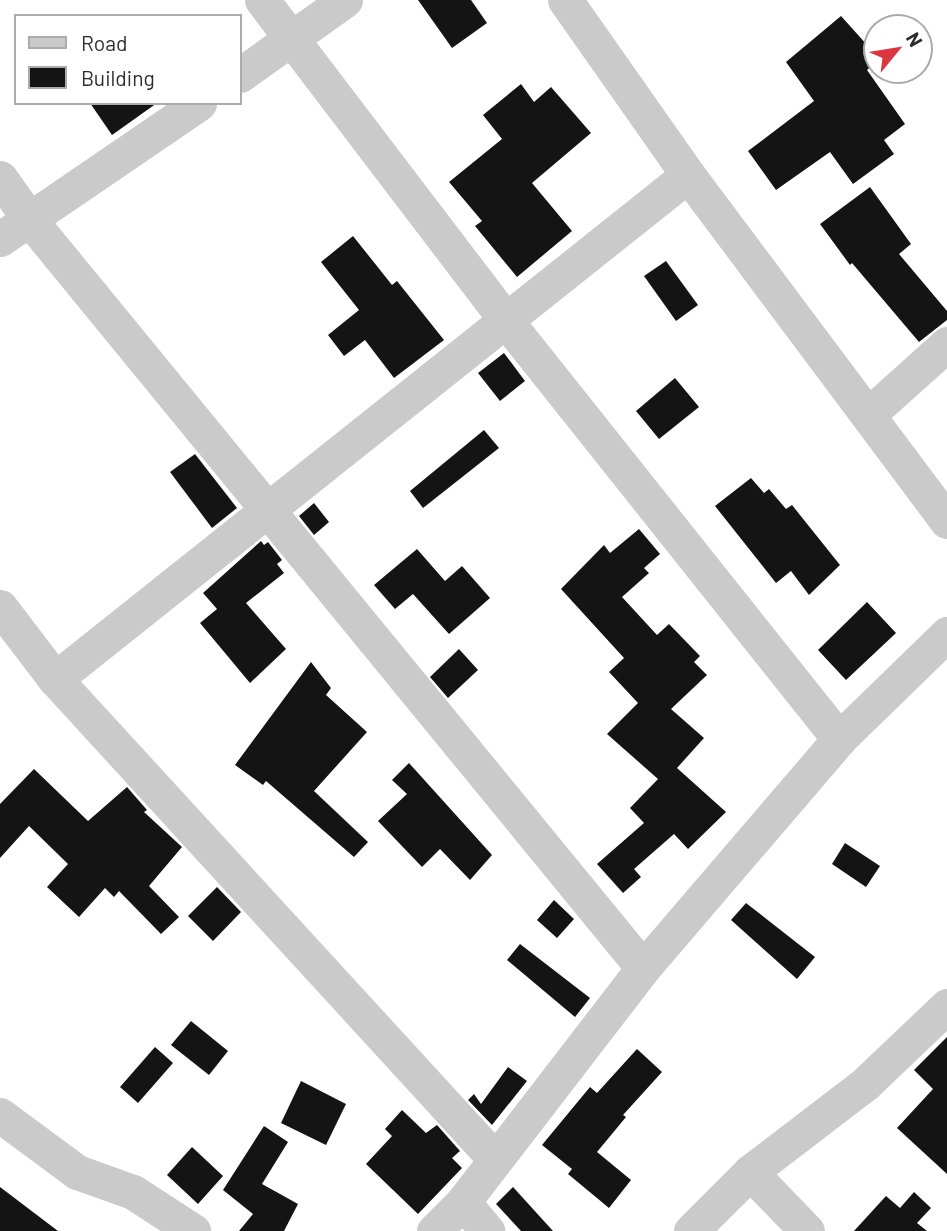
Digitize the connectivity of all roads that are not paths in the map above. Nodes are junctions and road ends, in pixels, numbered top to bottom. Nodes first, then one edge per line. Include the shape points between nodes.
1 (262, 0) edge
2 (345, 0) edge
3 (565, 0) edge
4 (290, 40) junction
5 (242, 74) edge
6 (196, 105) edge
7 (688, 175) junction
8 (0, 178) edge
9 (30, 220) junction
10 (0, 239) edge
11 (507, 321) junction
12 (947, 344) edge
13 (869, 414) junction
14 (268, 507) junction
15 (947, 521) edge
16 (5, 623) edge
17 (947, 634) edge
18 (55, 679) junction
19 (839, 739) junction
20 (643, 968) junction
21 (947, 1006) edge
22 (0, 1115) edge
23 (495, 1159) junction
24 (750, 1172) junction
25 (463, 1202) junction
26 (193, 1231) edge
27 (434, 1231) edge
28 (487, 1231) edge
29 (691, 1231) edge
30 (807, 1231) edge

1 - 4 street
2 - 4 street
3 - 7 street
4 - 5 street
4 - 11 street
6 - 9 street
7 - 11 street
7 - 13 street
8 - 9 street
9 - 10 street
9 - 14 street
11 - 14 street
11 - 19 street
12 - 13 street
13 - 15 street
14 - 18 street
14 - 20 street
16 - 18 street
17 - 19 street
18 - 23 street
19 - 20 street
20 - 23 street
21 - 24 street via 864,1084
22 - 26 street via 77,1172 133,1192
23 - 25 street
24 - 29 street
24 - 30 street
25 - 27 street
25 - 28 street

